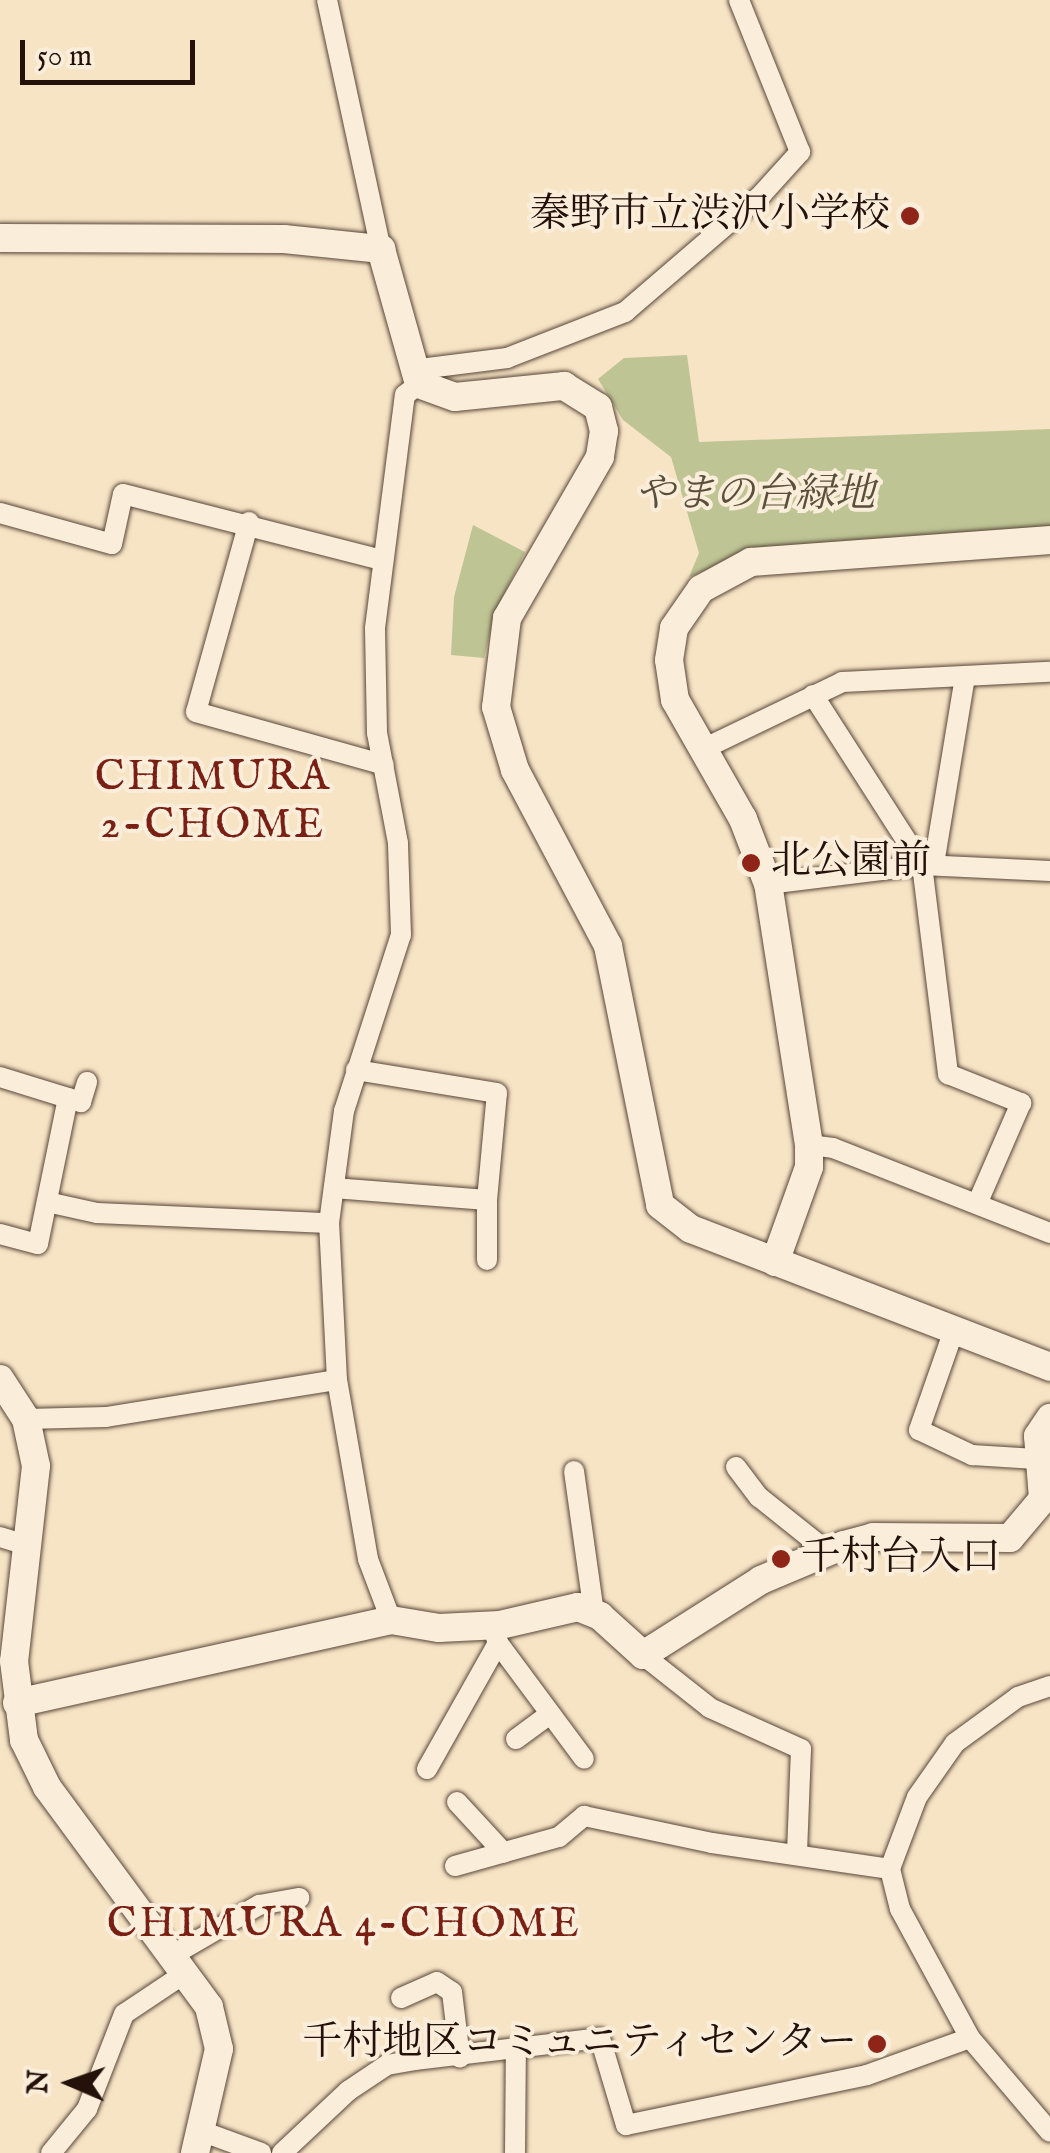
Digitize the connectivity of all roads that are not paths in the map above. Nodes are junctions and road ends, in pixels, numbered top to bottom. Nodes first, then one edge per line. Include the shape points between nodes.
1 (327, 0) edge
2 (739, 0) edge
3 (0, 238) edge
4 (381, 249) junction
5 (415, 377) junction
6 (0, 513) edge
7 (249, 522) junction
8 (1050, 540) edge
9 (382, 560) junction
10 (1050, 672) edge
11 (965, 678) junction
12 (813, 695) junction
13 (701, 750) junction
14 (384, 765) junction
15 (928, 864) junction
16 (1050, 871) edge
17 (768, 884) junction
18 (356, 1070) junction
19 (0, 1077) edge
20 (87, 1082) dead end
21 (68, 1098) junction
22 (809, 1145) junction
23 (334, 1188) junction
24 (157, 1193) dead end
25 (487, 1200) junction
26 (47, 1202) junction
27 (977, 1204) junction
28 (155, 1216) junction
29 (329, 1222) junction
30 (1050, 1233) edge
31 (0, 1234) edge
32 (487, 1260) dead end
33 (775, 1262) junction
34 (954, 1330) junction
35 (1050, 1367) edge
36 (0, 1379) edge
37 (338, 1380) junction
38 (1050, 1418) edge
39 (26, 1419) junction
40 (1036, 1459) junction
41 (736, 1468) dead end
42 (574, 1471) dead end
43 (1046, 1497) edge
44 (0, 1537) edge
45 (29, 1546) junction
46 (828, 1552) junction
47 (594, 1613) junction
48 (391, 1620) junction
49 (495, 1634) junction
50 (643, 1654) junction
51 (1050, 1686) edge
52 (17, 1703) junction
53 (550, 1714) junction
54 (516, 1739) dead end
55 (584, 1759) dead end
56 (427, 1769) dead end
57 (457, 1802) dead end
58 (504, 1853) junction
59 (797, 1854) junction
60 (454, 1866) dead end
61 (890, 1868) junction
62 (298, 1898) dead end
63 (177, 1965) junction
64 (411, 1987) dead end
65 (970, 2038) junction
66 (516, 2048) junction
67 (460, 2058) junction
68 (1050, 2132) edge
69 (198, 2142) edge
70 (52, 2153) edge
71 (261, 2153) edge
72 (282, 2153) edge
73 (515, 2153) edge

1 - 4 street
2 - 5 street via 800,152 762,194 625,312 507,358
3 - 4 street via 284,238
4 - 5 street
5 - 9 street via 406,395
5 - 33 street via 455,397 564,386 587,396 604,418 600,457 507,618 496,707 515,770 608,946 660,1205 691,1229
6 - 7 street via 112,544 124,494
7 - 9 street
7 - 14 street via 196,712
8 - 13 street via 763,560 724,571 692,598 669,644 675,700
9 - 14 street via 373,681
10 - 11 street
11 - 12 street via 842,682
11 - 15 street
12 - 13 street
12 - 15 street
13 - 17 street via 742,819
14 - 18 street via 400,861 401,935
15 - 16 street
15 - 17 street
15 - 27 street via 948,1074 1021,1103
17 - 22 street
18 - 23 street
18 - 25 street via 496,1093
19 - 21 street
20 - 21 street via 81,1102
21 - 26 street
22 - 27 street via 833,1148
22 - 33 street via 809,1167
23 - 25 street
23 - 29 street
24 - 28 street
25 - 32 street
26 - 28 street
26 - 31 street via 38,1244
27 - 30 street
28 - 29 street
29 - 37 street
33 - 34 street
34 - 35 street
34 - 40 street via 919,1430 972,1455
36 - 39 street
37 - 39 street via 106,1417
37 - 48 street via 368,1559
38 - 40 street via 1038,1436
39 - 45 street via 36,1466
40 - 43 street
41 - 46 street via 760,1497
42 - 47 street
43 - 46 street via 1024,1528 995,1542 873,1537
44 - 45 street
45 - 52 street via 14,1661
46 - 50 street via 761,1580
47 - 49 street via 563,1606
47 - 50 street
48 - 49 street
48 - 52 street
49 - 53 street
49 - 56 street
50 - 59 street via 710,1708 801,1749
51 - 61 street via 1018,1698 944,1756 917,1798
52 - 63 street via 24,1740 47,1787
53 - 54 street
53 - 55 street
57 - 58 street
58 - 59 street via 559,1838 584,1816
58 - 60 street
59 - 61 street
61 - 65 street via 900,1910
62 - 63 street via 259,1905
63 - 69 street via 209,2007 219,2049
63 - 70 street via 124,2014 87,2110
64 - 67 street via 436,1982 452,1992
65 - 66 street via 867,2075 626,2125 600,2038
65 - 68 street
66 - 67 street
66 - 73 street
67 - 72 street via 387,2065
69 - 71 street

